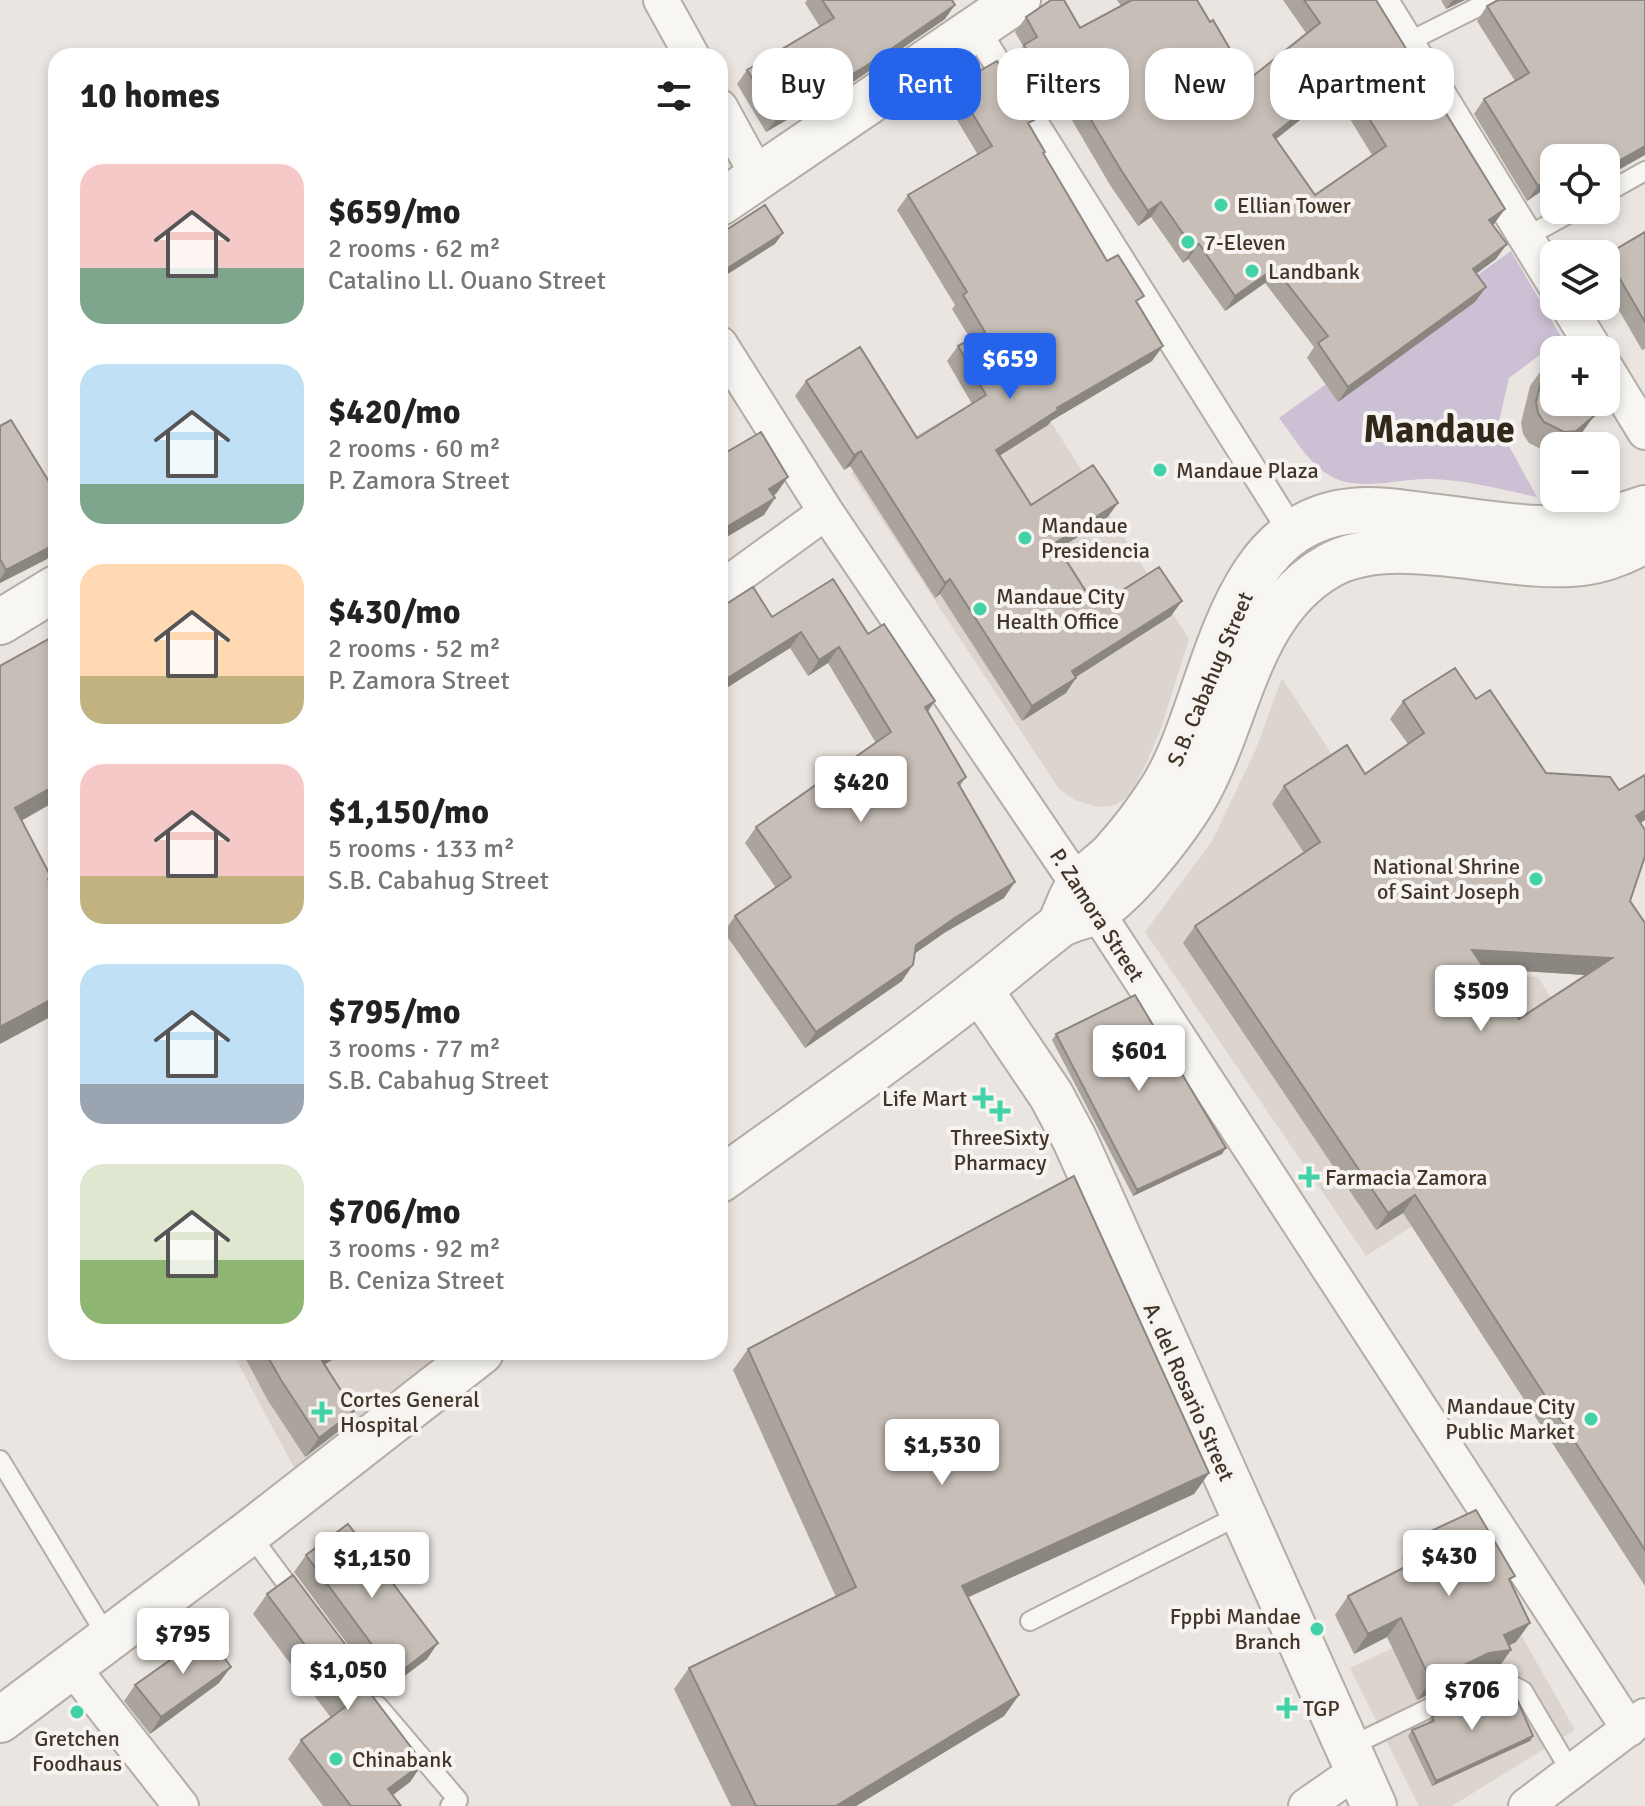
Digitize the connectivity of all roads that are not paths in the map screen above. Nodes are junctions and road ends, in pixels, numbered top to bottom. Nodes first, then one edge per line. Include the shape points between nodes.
1 (661, 0) edge
2 (1018, 0) edge
3 (1380, 0) edge
4 (1492, 0) edge
5 (966, 14) edge
6 (1406, 43) junction
7 (688, 48) edge
8 (728, 122) edge
9 (1645, 171) edge
10 (759, 178) junction
11 (1620, 185) edge
12 (728, 198) edge
13 (1550, 224) edge
14 (1526, 237) junction
15 (1540, 260) edge
16 (728, 357) edge
17 (1620, 391) edge
18 (1645, 432) edge
19 (1645, 508) edge
20 (826, 512) junction
21 (1292, 532) junction
22 (1645, 541) edge
23 (1318, 573) junction
24 (728, 583) edge
25 (48, 593) edge
26 (0, 622) edge
27 (1246, 628) junction
28 (1078, 907) junction
29 (980, 990) junction
30 (728, 1174) edge
31 (471, 1360) edge
32 (0, 1460) edge
33 (1244, 1513) junction
34 (249, 1533) junction
35 (313, 1618) edge
36 (1030, 1621) dead end
37 (108, 1638) junction
38 (72, 1667) junction
39 (367, 1692) edge
40 (0, 1720) edge
41 (1637, 1723) edge
42 (1571, 1772) junction
43 (1360, 1775) edge
44 (457, 1804) edge
45 (181, 1806) edge
46 (1306, 1806) edge
47 (1526, 1806) edge

1 - 7 street
2 - 5 street
3 - 6 street
4 - 6 lane
5 - 10 street
5 - 21 street
6 - 14 street via 1454,136
8 - 10 street
9 - 11 lane
10 - 12 street
13 - 14 lane
14 - 15 street
16 - 20 street, P. Zamora Street
17 - 18 street
19 - 21 street, S.B. Cabahug Street via 1602,522 1541,528 1355,510 1326,515
20 - 24 street
20 - 28 street, P. Zamora Street
21 - 23 street
21 - 27 street, S.B. Cabahug Street via 1258,569
22 - 23 street, S.B. Cabahug Street via 1588,562 1537,565 1393,552 1348,559
23 - 27 street, S.B. Cabahug Street via 1288,602
25 - 26 street
27 - 28 street, S.B. Cabahug Street via 1216,650 1186,744 1163,788
28 - 29 street, S.B. Cabahug Street
28 - 41 street, P. Zamora Street
29 - 30 street, S.B. Cabahug Street
29 - 33 street, A. del Rosario Street via 1075,1140
31 - 34 street
32 - 37 lane
33 - 36 lane
33 - 43 street, A. del Rosario Street
34 - 35 lane
34 - 37 street
37 - 38 street
38 - 40 street
38 - 45 street
39 - 44 lane
41 - 42 street
42 - 43 lane via 1523,1691 1497,1681 1481,1683
42 - 47 street
43 - 46 street

